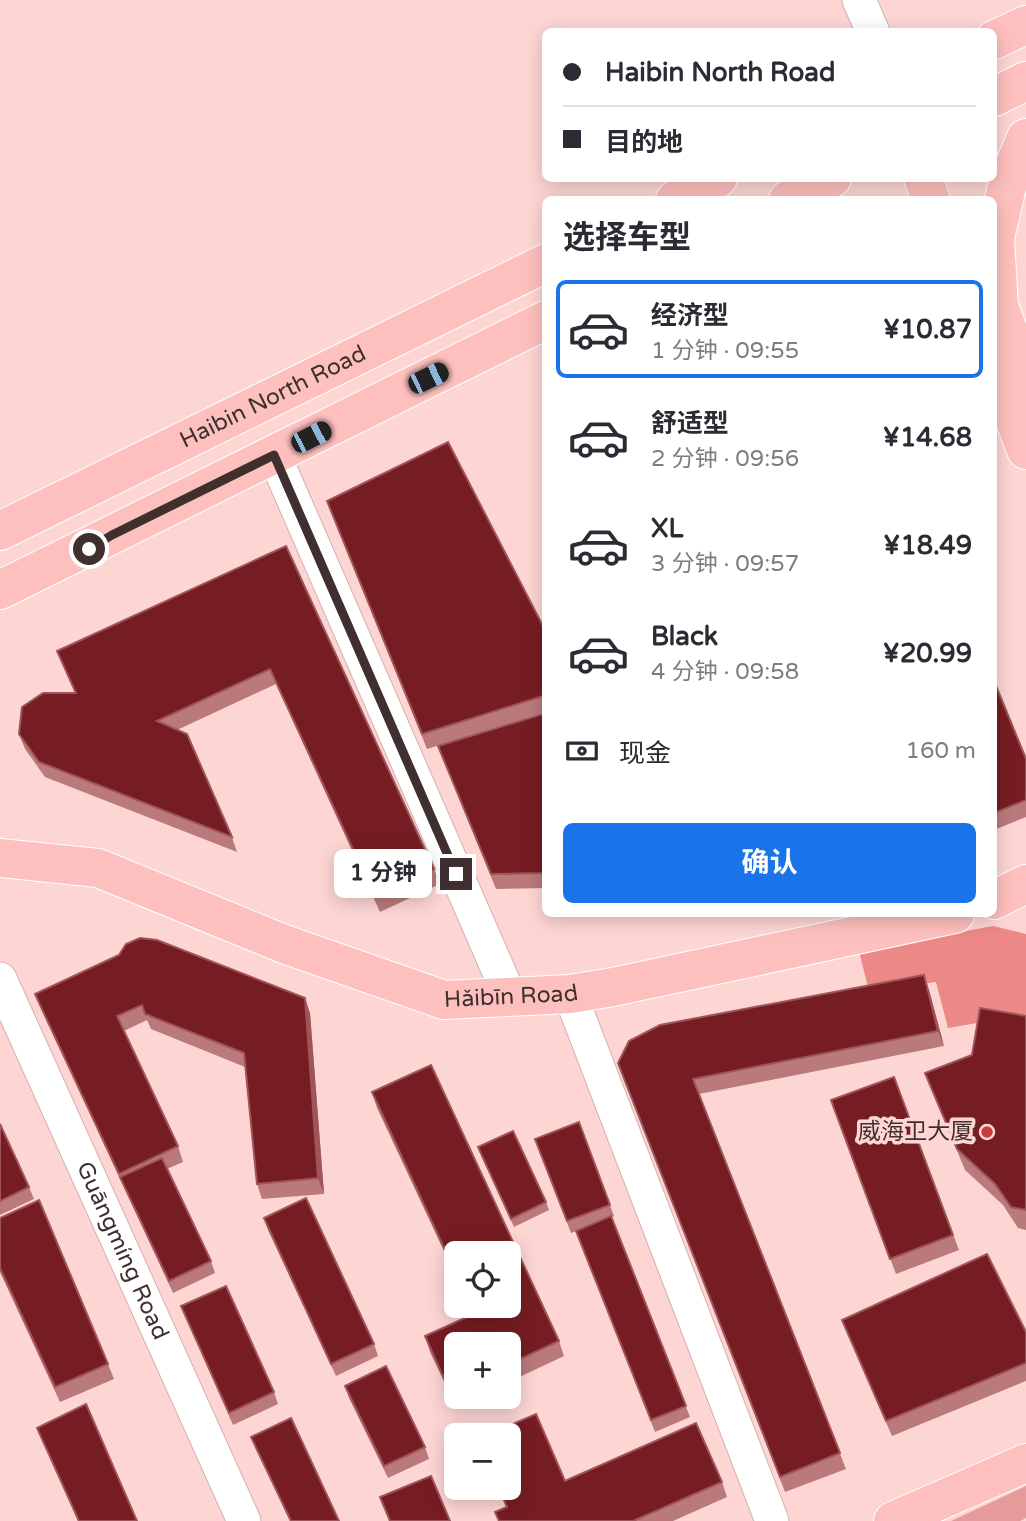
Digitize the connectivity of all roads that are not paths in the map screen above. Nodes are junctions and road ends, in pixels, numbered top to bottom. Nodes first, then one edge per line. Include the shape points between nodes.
1 (859, 0) edge
2 (1026, 25) edge
3 (871, 28) edge
4 (997, 39) edge
5 (1026, 81) edge
6 (997, 96) edge
7 (1026, 138) edge
8 (710, 182) edge
9 (824, 182) edge
10 (683, 196) edge
11 (796, 196) edge
12 (997, 229) edge
13 (542, 265) edge
14 (997, 300) edge
15 (542, 322) edge
16 (997, 372) edge
17 (1026, 377) edge
18 (1026, 450) edge
19 (274, 455) junction
20 (0, 531) edge
21 (112, 535) junction
22 (0, 590) edge
23 (0, 605) edge
24 (0, 858) edge
25 (1026, 884) edge
26 (997, 898) edge
27 (1026, 899) edge
28 (997, 904) edge
29 (997, 911) edge
30 (1026, 915) edge
31 (941, 917) edge
32 (0, 979) edge
33 (570, 994) junction
34 (510, 997) junction
35 (1026, 1463) edge
36 (244, 1521) edge
37 (772, 1521) edge
38 (892, 1521) edge

1 - 3 street
2 - 4 main road
5 - 6 main road
7 - 12 main road via 1009,178
8 - 10 main road
9 - 11 main road
13 - 20 main road, Haibin North Road
14 - 17 main road
15 - 19 main road
16 - 18 main road
19 - 21 main road
19 - 34 street
21 - 22 main road
21 - 23 street
24 - 34 main road, Hǎibīn Road via 98,868 284,944 444,1000
25 - 26 main road
27 - 28 main road
29 - 30 main road
31 - 33 main road, Hǎibīn Road
32 - 36 street, Guāngmíng Road
33 - 34 main road, Hǎibīn Road
33 - 37 street
35 - 38 main road

